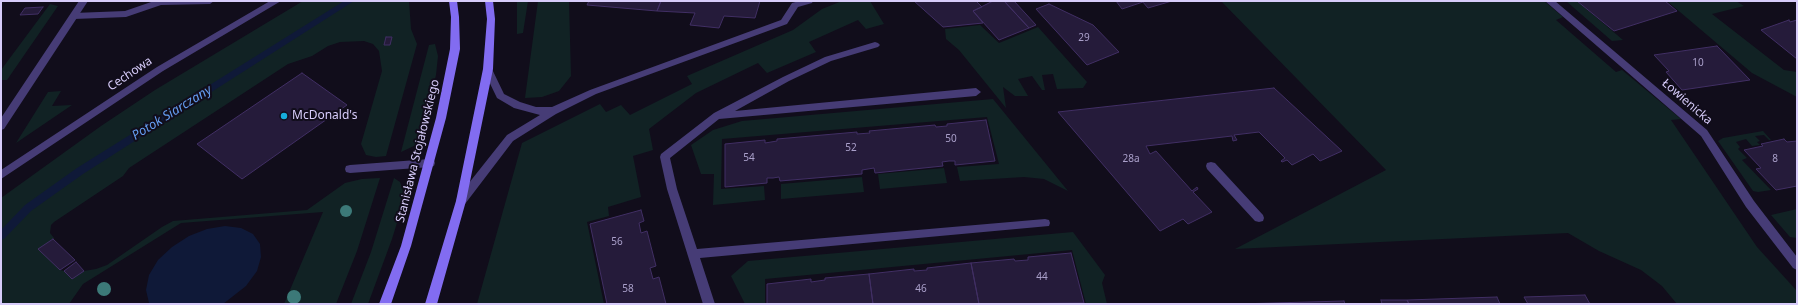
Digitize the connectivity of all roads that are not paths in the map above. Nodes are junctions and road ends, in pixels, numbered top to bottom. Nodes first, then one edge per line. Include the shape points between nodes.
1 (84, 1) edge
2 (210, 1) edge
3 (275, 1) edge
4 (453, 1) edge
5 (489, 1) edge
6 (809, 1) edge
7 (1549, 1) edge
8 (74, 16) junction
9 (875, 44) dead end
10 (488, 70) junction
11 (976, 92) dead end
12 (553, 111) junction
13 (717, 116) junction
14 (1, 126) edge
15 (430, 163) junction
16 (1211, 166) dead end
17 (350, 169) dead end
18 (1, 175) edge
19 (461, 201) junction
20 (1259, 218) dead end
21 (1045, 223) dead end
22 (694, 254) junction
23 (1797, 265) edge
24 (386, 304) edge
25 (431, 304) edge
26 (709, 304) edge

1 - 8 street
2 - 8 street via 160,2 126,14
3 - 18 street, Cechowa via 160,69
4 - 15 street, Stanisława Stojałowskiego via 455,49 442,118
5 - 10 street via 491,19
6 - 12 street via 795,5 784,22 594,92
7 - 23 street, Łowienicka via 1704,133 1750,204
8 - 14 street
9 - 13 street via 828,59
10 - 12 street via 500,96 536,111
10 - 19 street
11 - 13 street
12 - 19 street via 510,138
13 - 22 street via 665,157 672,189
15 - 17 street
15 - 24 street, Stanisława Stojałowskiego
16 - 20 street
19 - 25 street
21 - 22 street
22 - 26 street

